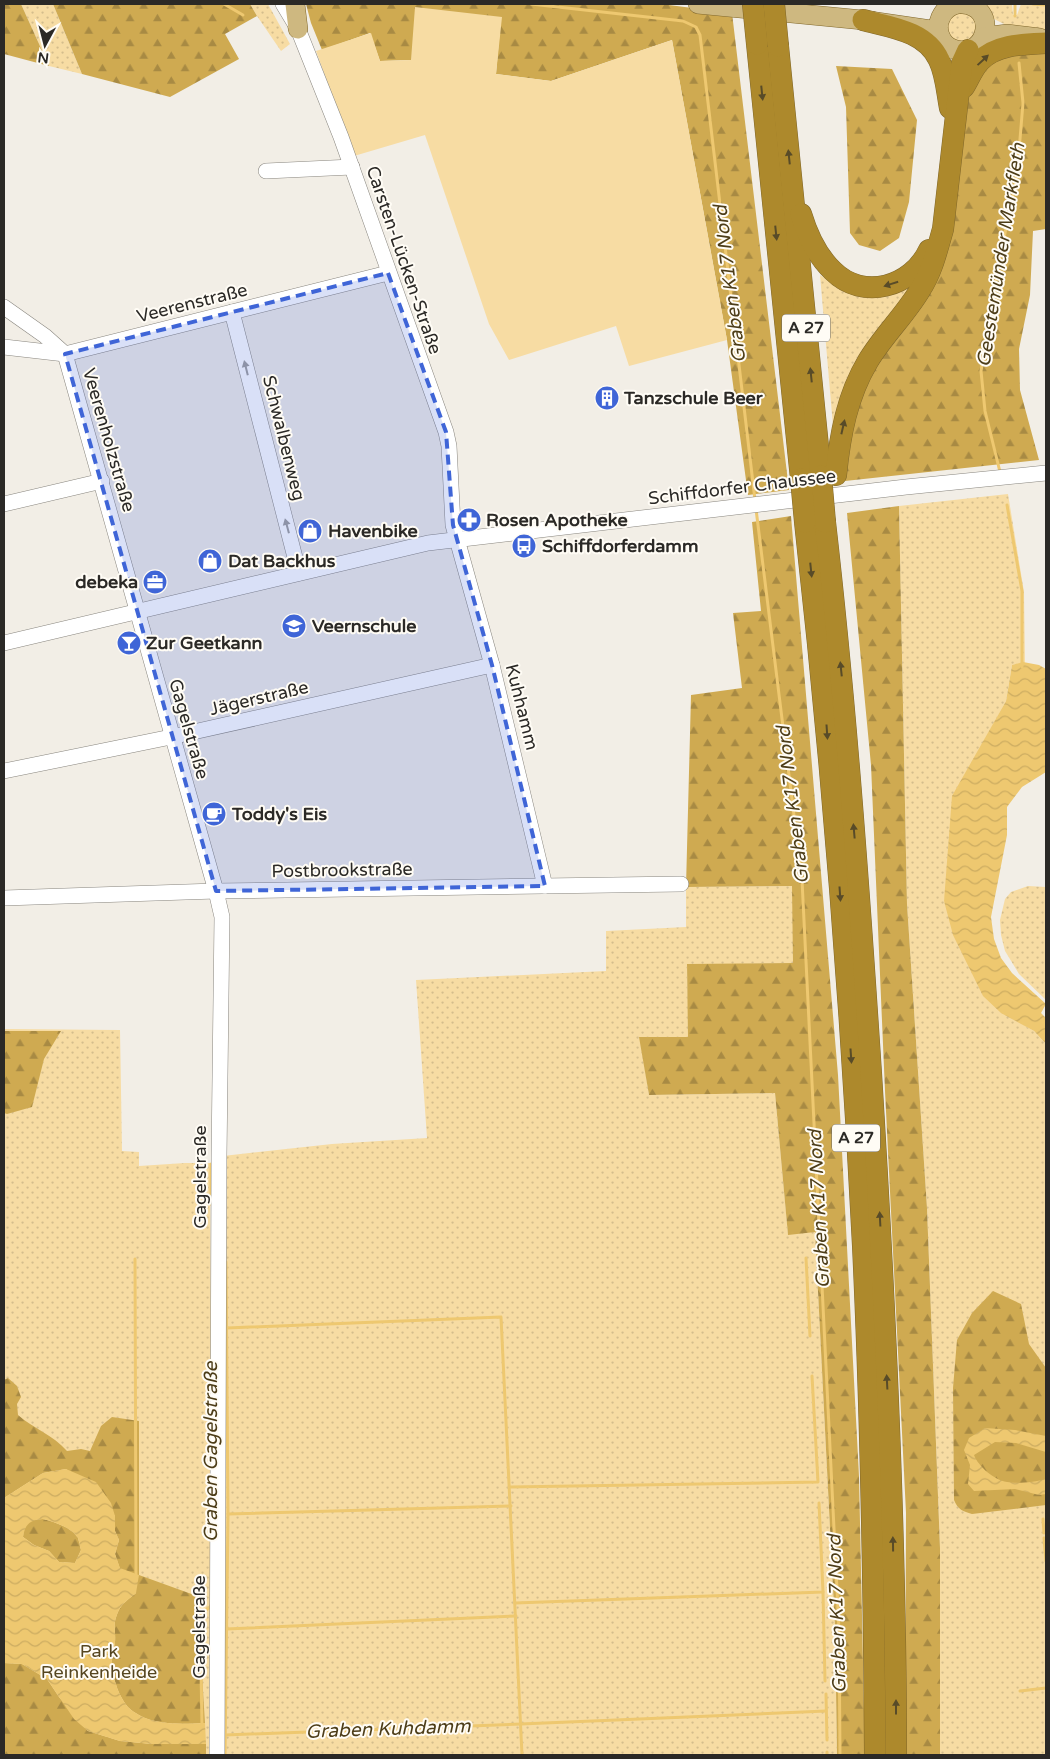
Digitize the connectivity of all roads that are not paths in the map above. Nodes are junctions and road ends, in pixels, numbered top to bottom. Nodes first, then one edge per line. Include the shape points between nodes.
1 (283, 4) edge
2 (295, 4) edge
3 (698, 4) edge
4 (753, 4) edge
5 (774, 4) edge
6 (806, 4) edge
7 (958, 4) edge
8 (963, 4) edge
9 (969, 4) edge
10 (863, 20) junction
11 (939, 23) junction
12 (298, 29) junction
13 (972, 40) junction
14 (1046, 41) edge
15 (767, 45) junction
16 (953, 105) junction
17 (352, 167) junction
18 (266, 171) dead end
19 (791, 180) junction
20 (388, 273) junction
21 (4, 307) edge
22 (232, 312) junction
23 (4, 347) edge
24 (65, 354) junction
25 (1046, 473) edge
26 (819, 477) junction
27 (102, 481) junction
28 (4, 504) edge
29 (821, 520) junction
30 (457, 538) junction
31 (299, 573) junction
32 (138, 611) junction
33 (4, 643) edge
34 (492, 665) junction
35 (172, 737) junction
36 (4, 771) edge
37 (680, 884) dead end
38 (545, 886) junction
39 (216, 891) junction
40 (4, 898) edge
41 (217, 1755) edge
42 (875, 1755) edge
43 (896, 1755) edge

1 - 12 street, Carsten-Lücken-Straße
2 - 12 main road
3 - 10 main road
4 - 15 highway, A 27, bridge
5 - 15 highway, A 27, bridge
6 - 11 main road via 920,17
7 - 11 main road via 949,7
8 - 9 main road
9 - 13 main road via 980,12
10 - 11 main road
10 - 16 highway via 920,38 932,49 939,60
11 - 13 main road via 940,38 945,44
12 - 17 street, Carsten-Lücken-Straße
13 - 14 main road via 1007,34
13 - 16 highway
16 -> 14 highway via 980,60 1012,45
19 -> 15 highway, A 27
15 -> 26 highway, A 27
16 -> 19 highway via 934,239 913,273 902,281 872,288 856,286 834,272 825,263 805,226
26 -> 16 highway via 841,431 857,382 930,272 942,229
17 - 18 street
17 - 20 street, Carsten-Lücken-Straße
26 -> 19 highway, A 27
20 - 22 street, Veerenstraße
20 - 30 street, Carsten-Lücken-Straße via 446,432 453,525
21 - 24 street, Veerenholzstraße
22 - 24 street, Veerenstraße
31 -> 22 street, Schwalbenweg
23 - 24 street, Veerenstraße
24 - 27 street, Veerenholzstraße
25 - 30 street, Schiffdorfer Chaussee
26 - 29 highway, A 27, bridge
26 - 29 highway
27 - 28 street
27 - 32 street, Veerenholzstraße
29 -> 42 highway, A 27 via 824,691 863,1246 873,1528
43 -> 29 highway, A 27 via 890,1463 878,1184 860,897 834,594
30 - 31 street, Schiffdorfer Chaussee
30 - 34 street, Kuhhamm
31 - 32 street, Schiffdorfer Chaussee
32 - 33 street, Schiffdorfer Chaussee
32 - 35 street, Gagelstraße
34 - 35 street, Jägerstraße
34 - 38 street, Kuhhamm
35 - 36 street, Jägerstraße
35 - 39 street, Gagelstraße
37 - 38 street, Postbrookstraße
38 - 39 street, Postbrookstraße
39 - 40 street, Postbrookstraße
39 - 41 street, Gagelstraße via 222,917 218,1167

